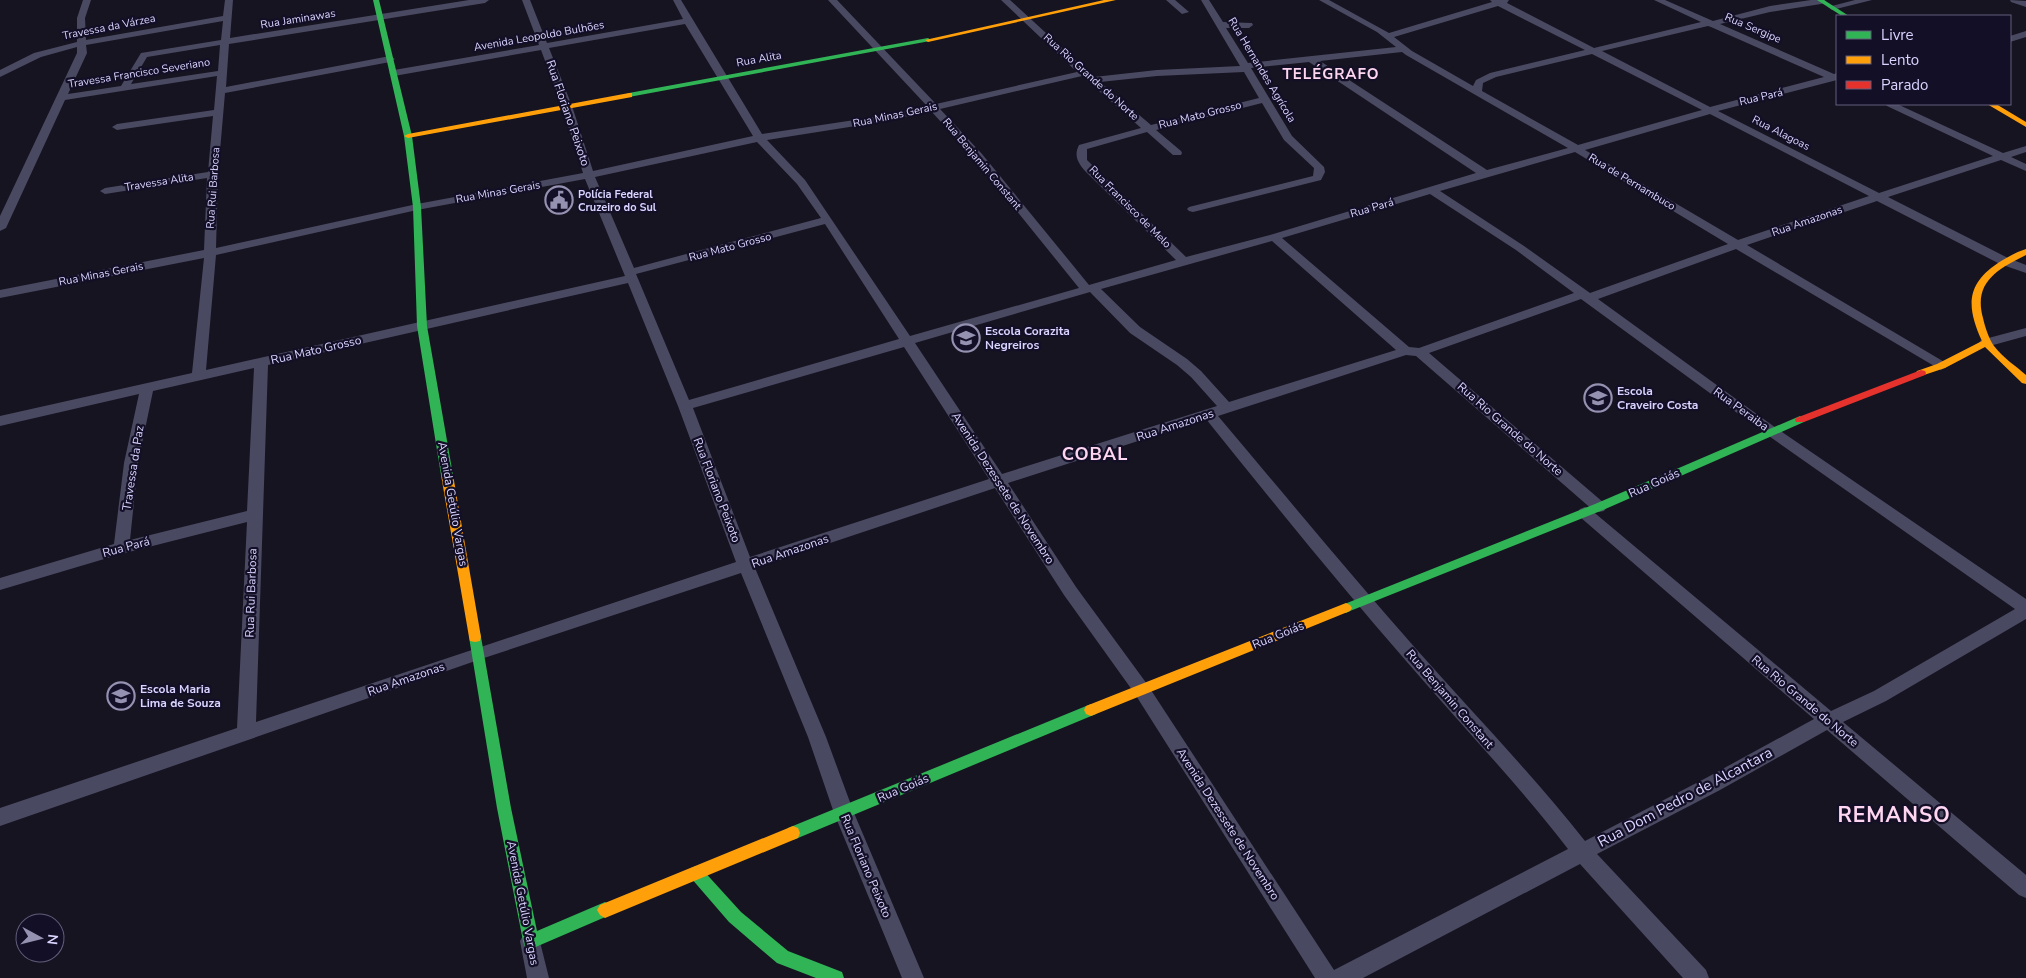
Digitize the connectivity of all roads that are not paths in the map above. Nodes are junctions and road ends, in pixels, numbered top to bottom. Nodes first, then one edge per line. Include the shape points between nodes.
1 (87, 0) edge
2 (229, 0) edge
3 (376, 0) edge
4 (386, 0) edge
5 (485, 0) edge
6 (526, 0) edge
7 (677, 0) edge
8 (832, 0) edge
9 (1005, 0) edge
10 (1113, 0) edge
11 (1170, 0) edge
12 (1205, 0) edge
13 (1323, 0) edge
14 (1658, 0) edge
15 (1821, 0) edge
16 (1868, 0) edge
17 (2014, 0) edge
18 (1500, 1) edge
19 (2026, 4) edge
20 (1832, 7) junction
21 (1185, 12) dead end
22 (1844, 15) edge
23 (226, 18) junction
24 (1026, 18) junction
25 (383, 21) junction
26 (688, 21) junction
27 (1710, 23) junction
28 (1220, 25) junction
29 (1249, 25) dead end
30 (2026, 34) edge
31 (1387, 36) junction
32 (2011, 39) edge
33 (225, 42) junction
34 (83, 43) junction
35 (544, 46) junction
36 (1402, 49) junction
37 (878, 50) junction
38 (1594, 51) junction
39 (390, 59) junction
40 (1311, 59) junction
41 (1246, 68) junction
42 (221, 73) junction
43 (394, 73) junction
44 (0, 74) edge
45 (1088, 76) junction
46 (723, 78) junction
47 (1836, 78) edge
48 (124, 88) junction
49 (220, 91) junction
50 (1477, 91) junction
51 (60, 98) junction
52 (1264, 99) junction
53 (1892, 105) edge
54 (1993, 105) edge
55 (567, 106) junction
56 (933, 107) junction
57 (1710, 111) junction
58 (219, 112) junction
59 (2026, 125) edge
60 (117, 127) dead end
61 (1149, 127) junction
62 (408, 136) junction
63 (759, 138) junction
64 (1575, 148) junction
65 (2026, 149) edge
66 (1081, 152) joint
67 (1177, 153) dead end
68 (2002, 157) junction
69 (2026, 168) edge
70 (213, 174) junction
71 (1485, 174) junction
72 (589, 175) junction
73 (105, 191) dead end
74 (1433, 191) junction
75 (1880, 197) junction
76 (417, 207) junction
77 (1193, 209) dead end
78 (828, 220) junction
79 (0, 228) edge
80 (1274, 237) junction
81 (1738, 245) junction
82 (2026, 252) edge
83 (209, 253) junction
84 (1184, 261) junction
85 (2004, 261) junction
86 (2026, 269) edge
87 (632, 275) junction
88 (1089, 288) junction
89 (0, 294) edge
90 (1586, 296) junction
91 (422, 326) junction
92 (2026, 332) edge
93 (906, 342) junction
94 (1986, 343) junction
95 (1412, 352) junction
96 (261, 362) junction
97 (1941, 366) junction
98 (198, 375) junction
99 (2026, 380) edge
100 (147, 388) junction
101 (685, 406) junction
102 (1226, 408) junction
103 (1209, 414) junction
104 (0, 421) edge
105 (1771, 432) junction
106 (998, 482) junction
107 (1592, 510) junction
108 (253, 516) junction
109 (121, 548) junction
110 (746, 566) junction
111 (0, 584) edge
112 (1364, 601) junction
113 (2026, 609) edge
114 (479, 653) junction
115 (1141, 689) junction
116 (1828, 720) junction
117 (246, 734) junction
118 (844, 813) junction
119 (0, 818) edge
120 (1582, 852) junction
121 (696, 873) junction
122 (2026, 888) edge
123 (531, 941) junction
124 (538, 978) edge
125 (836, 978) edge
126 (913, 978) edge
127 (1327, 978) edge
128 (1341, 978) edge
129 (1698, 978) edge

1 - 34 street via 81,18
2 - 23 street, Rua Rui Barbosa
3 - 25 street, Avenida Getúlio Vargas
4 - 25 street, Avenida Getúlio Vargas
5 - 25 street, Rua Jaminawas
6 - 35 street, Rua Floriano Peixoto
7 - 26 street, Avenida Dezessete de Novembro
8 - 37 street, Rua Benjamin Constant
9 - 24 street, Rua Rio Grande do Norte
10 - 24 street, Rua Alita
11 - 21 street
12 - 28 street, Rua Hernandes Agrícola
13 - 31 street, Rua de Pernambuco
14 - 27 street, Rua Sergipe
15 - 20 street
15 - 27 street via 1770,8
16 - 20 street
17 - 19 street
18 - 31 street
18 - 38 street, Rua Alagoas
20 - 22 street
23 - 33 street, Rua Rui Barbosa
23 - 34 street, Travessa da Várzea
24 - 37 street, Rua Alita
24 - 45 street, Rua Rio Grande do Norte
25 - 33 street, Rua Jaminawas
25 - 39 street, Avenida Getúlio Vargas
26 - 35 street, Avenida Leopoldo Bulhões
26 - 46 street, Avenida Dezessete de Novembro
27 - 38 street
27 - 47 street, Rua Sergipe
28 - 29 street
28 - 41 street, Rua Hernandes Agrícola
30 - 32 street
31 - 36 street, Rua de Pernambuco
33 - 42 street, Rua Rui Barbosa
33 - 48 street, Rua Jaminawas via 144,55
34 - 44 street, Travessa da Várzea via 40,54 14,64
34 - 51 street via 82,53
35 - 43 street, Avenida Leopoldo Bulhões
35 - 55 street, Rua Floriano Peixoto
36 - 40 street, Rua Minas Gerais
36 - 50 street, Rua de Pernambuco
37 - 46 street, Rua Alita
37 - 56 street, Rua Benjamin Constant
38 - 50 street via 1492,75 1478,82
38 - 57 street, Rua Alagoas
39 - 43 street, Avenida Getúlio Vargas
39 - 49 street
40 - 41 street, Rua Minas Gerais
40 - 71 street
41 - 45 street, Rua Minas Gerais
41 - 52 street, Rua Hernandes Agrícola
42 - 48 street, Travessa Francisco Severiano
42 - 49 street, Rua Rui Barbosa
43 - 62 street, Avenida Getúlio Vargas
45 - 56 street, Rua Minas Gerais
45 - 61 street, Rua Rio Grande do Norte
46 - 55 street, Rua Alita
46 - 63 street, Avenida Dezessete de Novembro
47 - 57 street, Rua Pará via 1723,105
48 - 51 street, Travessa Francisco Severiano
49 - 58 street, Rua Rui Barbosa
50 - 64 street, Rua de Pernambuco
51 - 79 street
52 - 61 street, Rua Mato Grosso
52 - 77 street, Rua Hernandes Agrícola via 1288,138 1319,167 1317,178
53 - 68 street
54 - 59 street
55 - 62 street, Rua Alita
55 - 72 street, Rua Floriano Peixoto
56 - 63 street, Rua Minas Gerais via 881,119
56 - 88 street, Rua Benjamin Constant
57 - 64 street, Rua Pará
57 - 75 street, Rua Alagoas
58 - 60 street
58 - 70 street, Rua Rui Barbosa
61 - 66 street, Rua Mato Grosso via 1093,143 1083,147
61 - 67 street, Rua Rio Grande do Norte
62 - 76 street, Avenida Getúlio Vargas
63 - 72 street, Rua Minas Gerais
63 - 78 street, Avenida Dezessete de Novembro via 801,182
64 - 71 street, Rua Pará
64 - 81 street, Rua de Pernambuco
65 - 68 street, Rua Amazonas
66 - 84 street, Rua Francisco de Melo via 1082,160 1091,171
68 - 69 street
68 - 75 street, Rua Amazonas
70 - 73 street, Travessa Alita
70 - 83 street, Rua Rui Barbosa
71 - 74 street, Rua Pará
72 - 76 street, Rua Minas Gerais
72 - 87 street, Rua Floriano Peixoto
74 - 80 street, Rua Pará
74 - 90 street, Rua Peraiba
75 - 81 street, Rua Amazonas
75 - 85 street, Rua Alagoas
76 - 83 street, Rua Minas Gerais
76 - 91 street, Avenida Getúlio Vargas
78 - 87 street, Rua Mato Grosso
78 - 93 street, Avenida Dezessete de Novembro
80 - 84 street, Rua Pará
80 - 95 street, Rua Rio Grande do Norte
81 - 90 street, Rua Amazonas
81 - 97 street, Rua de Pernambuco
82 - 85 street
83 - 89 street, Rua Minas Gerais
83 - 98 street, Rua Rui Barbosa
84 - 88 street, Rua Pará
85 - 86 street, Rua Alagoas
85 - 94 street via 1984,277 1974,292 1975,316
87 - 91 street, Rua Mato Grosso
87 - 101 street, Rua Floriano Peixoto
88 - 93 street, Rua Pará
88 - 102 street, Rua Benjamin Constant via 1135,330 1196,374
90 - 95 street, Rua Amazonas
90 - 105 street, Rua Peraiba
91 - 96 street, Rua Mato Grosso
91 - 114 street, Avenida Getúlio Vargas
92 - 94 street, Rua Goiás
93 - 101 street, Rua Pará
93 - 106 street, Avenida Dezessete de Novembro via 963,424
94 - 97 street, Rua Goiás
94 - 99 street
95 - 102 street, Rua Amazonas
95 - 107 street, Rua Rio Grande do Norte
96 - 98 street, Rua Mato Grosso
96 - 108 street, Rua Rui Barbosa
97 - 105 street, Rua Goiás
98 - 100 street, Rua Mato Grosso
100 - 104 street, Rua Mato Grosso
100 - 109 street, Travessa da Paz via 131,463
101 - 110 street, Rua Floriano Peixoto
102 - 103 street, Rua Amazonas
103 - 106 street, Rua Amazonas
103 - 112 street, Rua Benjamin Constant
105 - 107 street, Rua Goiás
105 - 113 street, Rua Peraiba
106 - 110 street, Rua Amazonas
106 - 115 street, Avenida Dezessete de Novembro via 1070,591
107 - 112 street, Rua Goiás
107 - 116 street, Rua Rio Grande do Norte
108 - 109 street, Rua Pará
108 - 117 street, Rua Rui Barbosa
109 - 111 street, Rua Pará
110 - 114 street, Rua Amazonas
110 - 118 street, Rua Floriano Peixoto
112 - 115 street, Rua Goiás
112 - 120 street, Rua Benjamin Constant via 1542,800
113 - 116 street, Rua Dom Pedro de Alcantara via 1880,696
114 - 117 street, Rua Amazonas
114 - 123 street, Avenida Getúlio Vargas via 504,808
115 - 118 street, Rua Goiás
115 - 127 street, Avenida Dezessete de Novembro
116 - 120 street, Rua Dom Pedro de Alcantara
116 - 122 street, Rua Rio Grande do Norte
117 - 119 street, Rua Amazonas
118 - 121 street, Rua Goiás
118 - 126 street, Rua Floriano Peixoto
120 - 128 street, Rua Dom Pedro de Alcantara
120 - 129 street, Rua Benjamin Constant
121 - 123 street, Rua Goiás
121 - 125 street via 735,917 783,956
123 - 124 street, Avenida Getúlio Vargas

